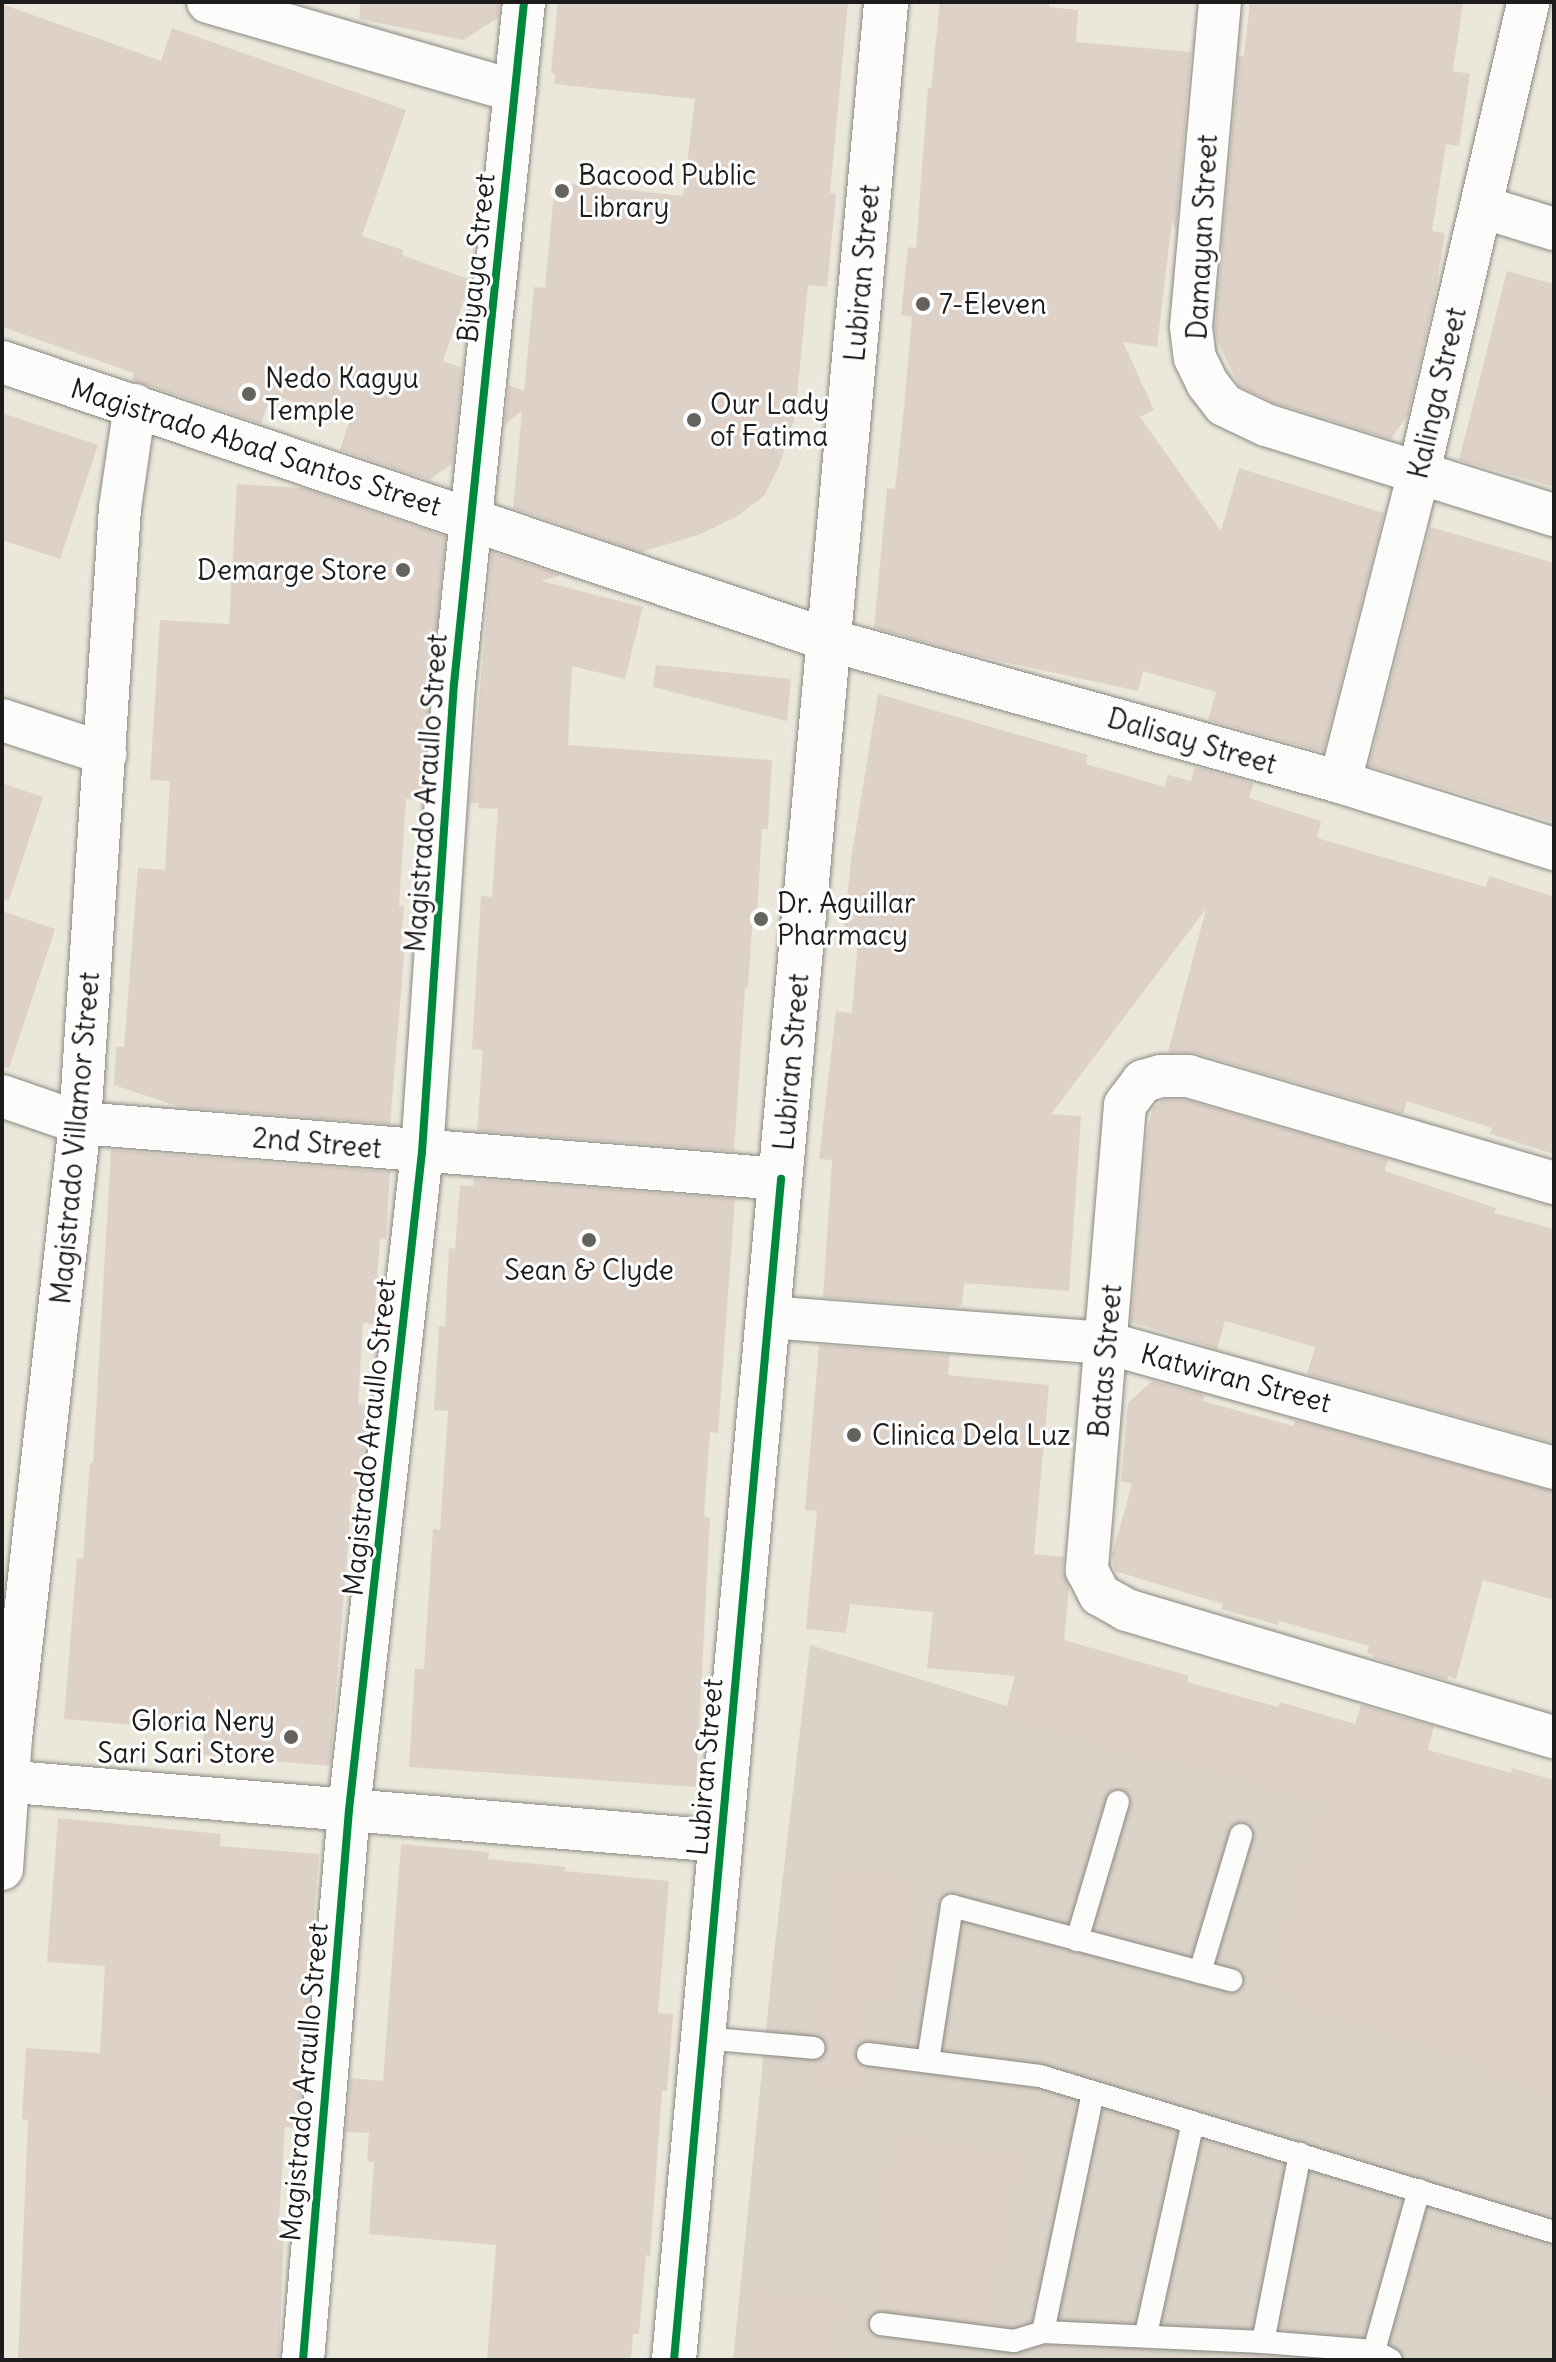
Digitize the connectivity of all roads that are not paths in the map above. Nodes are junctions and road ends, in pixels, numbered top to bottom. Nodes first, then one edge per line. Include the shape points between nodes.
1 (208, 2) edge
2 (524, 2) edge
3 (886, 2) edge
4 (1220, 2) edge
5 (1528, 2) edge
6 (515, 91) junction
7 (1482, 207) junction
8 (1554, 229) edge
9 (2, 362) edge
10 (135, 405) junction
11 (1419, 472) junction
12 (1554, 515) edge
13 (471, 519) junction
14 (829, 640) junction
15 (2, 720) edge
16 (106, 754) junction
17 (1340, 782) junction
18 (1554, 849) edge
19 (2, 1096) edge
20 (80, 1123) junction
21 (422, 1152) junction
22 (781, 1179) junction
23 (1554, 1183) edge
24 (768, 1317) junction
25 (1107, 1343) junction
26 (1554, 1468) edge
27 (1554, 1737) edge
28 (5, 1781) edge
29 (1118, 1802) dead end
30 (349, 1810) junction
31 (1241, 1835) dead end
32 (720, 1841) junction
33 (2, 1869) edge
34 (1077, 1940) junction
35 (1200, 1972) junction
36 (1231, 1980) dead end
37 (703, 2038) junction
38 (814, 2048) dead end
39 (868, 2054) dead end
40 (928, 2061) junction
41 (1093, 2092) junction
42 (1193, 2122) junction
43 (1300, 2154) junction
44 (1419, 2190) junction
45 (1554, 2232) edge
46 (881, 2324) dead end
47 (1043, 2332) junction
48 (1146, 2334) junction
49 (1263, 2342) junction
50 (1382, 2355) edge
51 (303, 2360) edge
52 (674, 2360) edge

1 - 6 street
2 - 6 street, Biyaya Street
3 - 14 main road, Lubiran Street
4 - 11 street, Damayan Street via 1193,289 1195,358 1224,405 1266,425
5 - 7 street, Kalinga Street
6 - 13 street, Biyaya Street
7 - 8 street
7 - 11 street, Kalinga Street
9 - 10 street, Magistrado Abad Santos Street
10 - 13 street, Magistrado Abad Santos Street
10 - 16 street, Magistrado Villamor Street via 120,508
11 - 12 street, Damayan Street
11 - 17 street, Kalinga Street
13 - 14 street, Magistrado Abad Santos Street
13 - 21 street, Magistrado Araullo Street via 454,684
14 - 17 street, Dalisay Street
14 - 22 main road, Lubiran Street
15 - 16 street
16 - 20 street, Magistrado Villamor Street
17 - 18 street, Dalisay Street
19 - 20 street, 2nd Street
20 - 21 street, 2nd Street
20 - 28 street, Magistrado Villamor Street
21 - 22 street, 2nd Street
21 - 30 street, Magistrado Araullo Street
22 - 24 main road, Lubiran Street
23 - 25 street, Batas Street via 1189,1076 1143,1081 1125,1105
24 - 25 street, Katwiran Street
24 - 32 main road, Lubiran Street
25 - 26 street, Katwiran Street
25 - 27 street, Batas Street via 1087,1570 1100,1595 1127,1610
28 - 30 street
28 - 33 street, Magistrado Villamor Street
29 - 34 lane
30 - 32 street
30 - 51 street, Magistrado Araullo Street
31 - 35 lane
32 - 37 main road, Lubiran Street
34 - 35 lane
34 - 40 lane via 952,1906
35 - 36 lane
37 - 38 lane
37 - 52 main road, Lubiran Street
39 - 40 lane
40 - 41 lane via 1040,2076
41 - 42 lane
41 - 47 lane
42 - 43 lane
42 - 48 lane
43 - 44 lane
43 - 49 lane
44 - 45 lane
44 - 50 lane
46 - 47 lane via 1014,2341
47 - 48 lane
48 - 49 lane
49 - 50 lane

